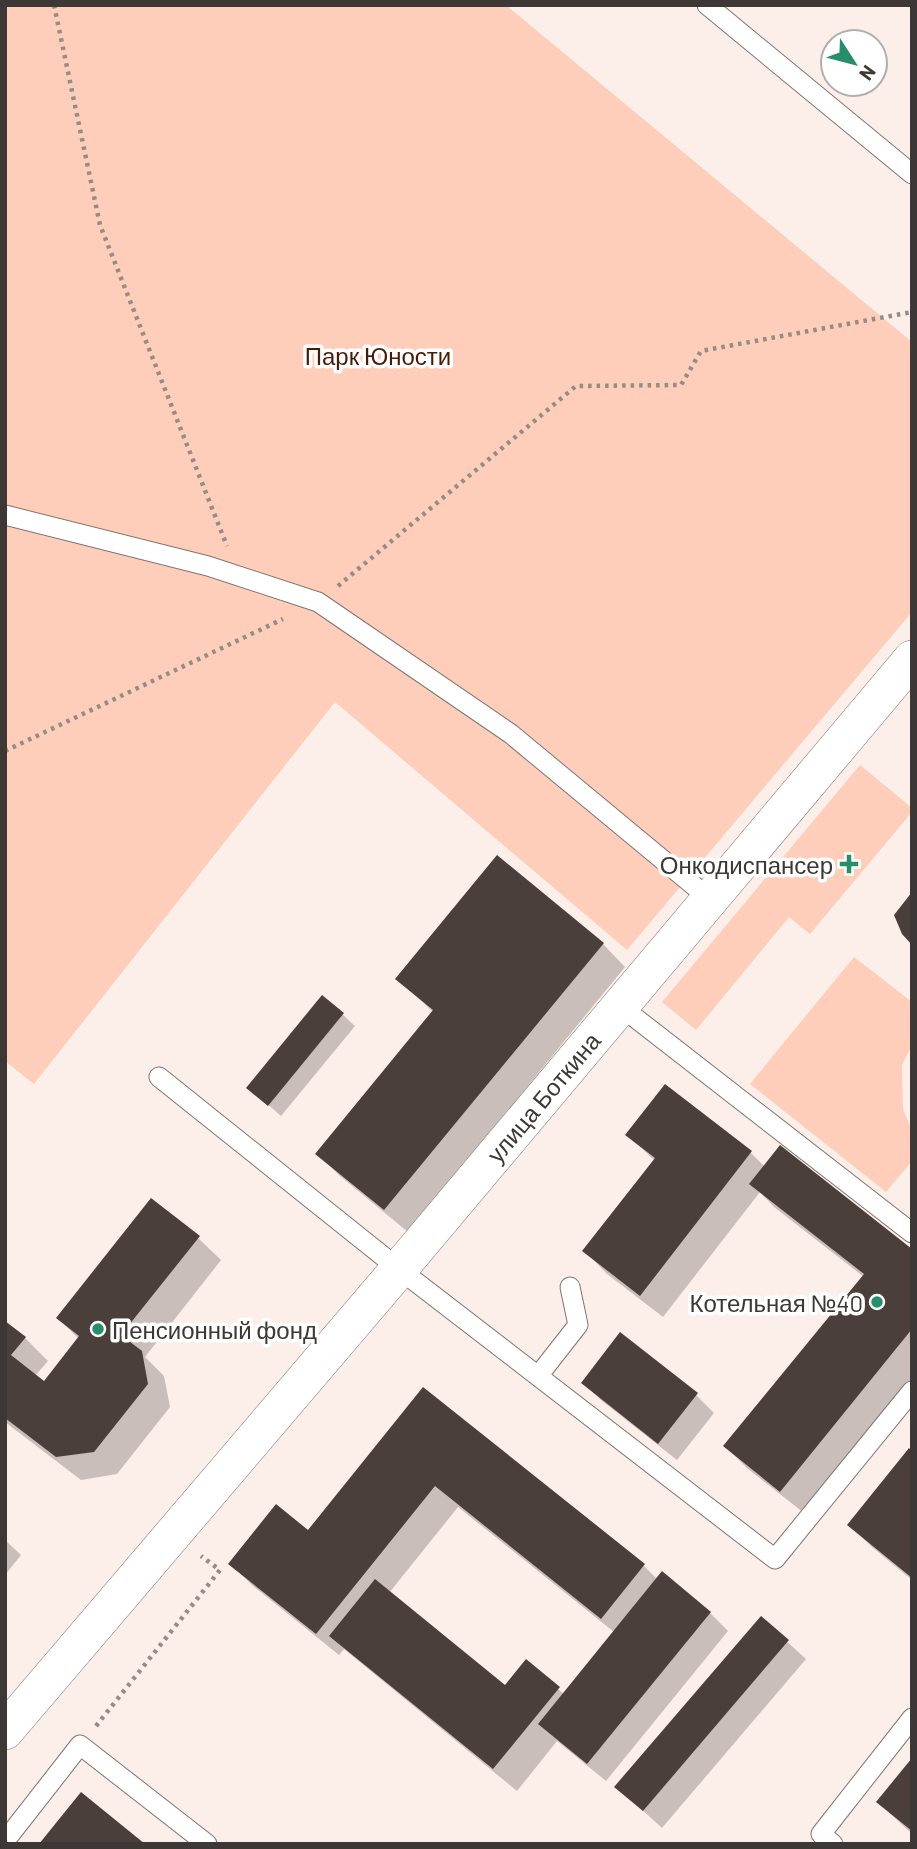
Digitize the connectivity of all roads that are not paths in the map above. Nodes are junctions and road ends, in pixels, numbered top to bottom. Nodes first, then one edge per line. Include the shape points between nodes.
1 (707, 5) edge
2 (912, 174) edge
3 (5, 515) edge
4 (912, 659) edge
5 (710, 900) junction
6 (620, 1006) junction
7 (159, 1077) dead end
8 (912, 1233) edge
9 (399, 1269) junction
10 (570, 1287) dead end
11 (538, 1376) junction
12 (912, 1391) edge
13 (912, 1718) edge
14 (5, 1731) edge
15 (5, 1841) edge
16 (207, 1844) edge
17 (833, 1844) edge

1 - 2 lane
3 - 5 lane via 208,566 318,603 512,734
4 - 5 street, улица Боткина
5 - 6 street, улица Боткина
6 - 8 lane
6 - 9 street, улица Боткина
7 - 9 lane
9 - 11 lane
9 - 14 street, улица Боткина
10 - 11 lane via 578,1325
11 - 12 lane via 775,1559
13 - 17 lane via 821,1834
15 - 16 lane via 80,1745

